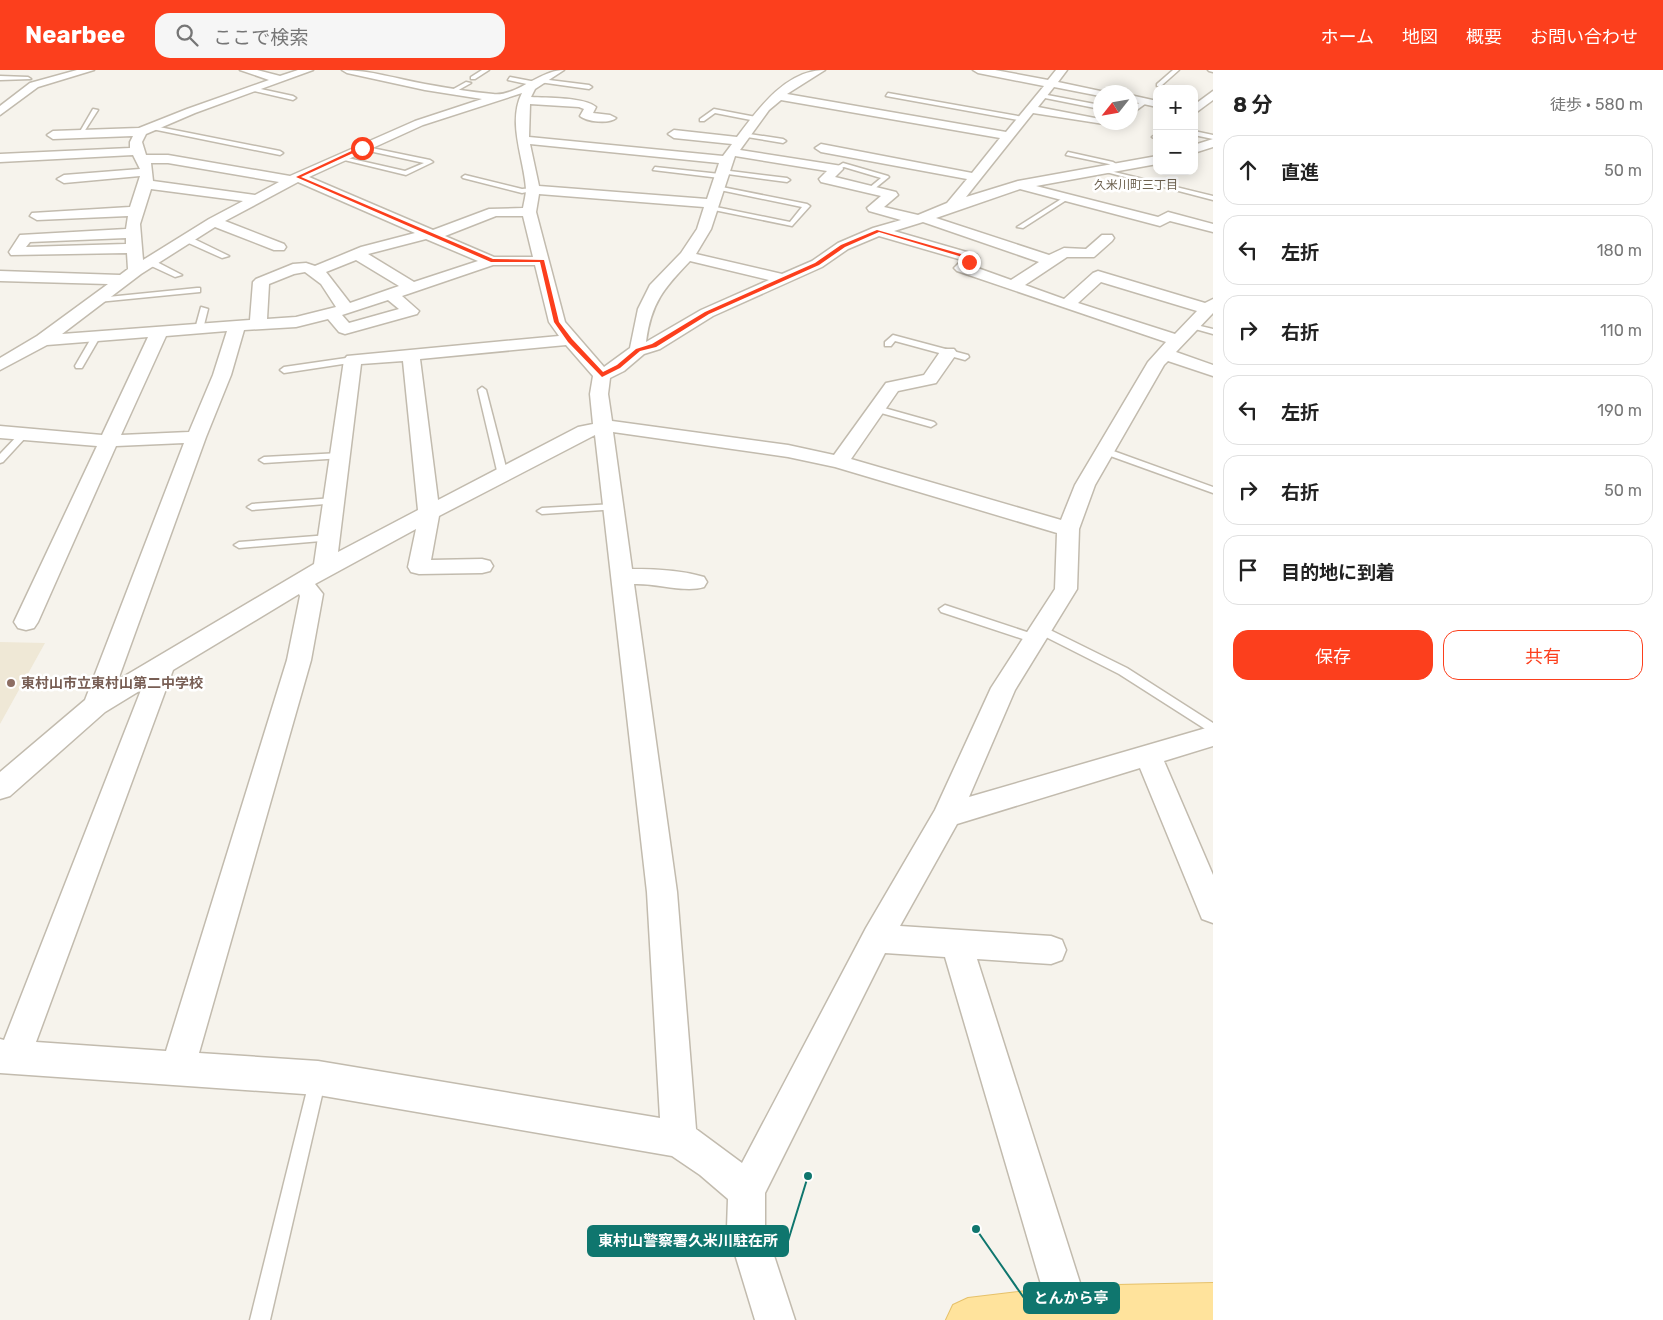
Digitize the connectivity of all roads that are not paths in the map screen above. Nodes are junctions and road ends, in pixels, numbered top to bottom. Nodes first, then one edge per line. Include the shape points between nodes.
1 (89, 70) edge
2 (245, 70) edge
3 (307, 70) edge
4 (346, 70) edge
5 (486, 70) edge
6 (559, 70) edge
7 (820, 70) edge
8 (978, 70) edge
9 (1176, 70) edge
10 (0, 78) edge
11 (28, 78) edge
12 (473, 78) dead end
13 (510, 79) dead end
14 (281, 80) junction
15 (468, 83) dead end
16 (536, 84) junction
17 (1158, 85) dead end
18 (589, 86) dead end
19 (256, 90) junction
20 (453, 91) junction
21 (1093, 93) edge
22 (1213, 94) edge
23 (0, 95) edge
24 (888, 95) dead end
25 (1042, 95) edge
26 (21, 96) junction
27 (778, 96) junction
28 (293, 98) dead end
29 (496, 98) junction
30 (524, 100) junction
31 (1138, 100) edge
32 (1151, 102) edge
33 (1093, 106) edge
34 (1138, 108) edge
35 (95, 110) dead end
36 (0, 112) edge
37 (1198, 112) edge
38 (610, 118) dead end
39 (1093, 118) edge
40 (756, 119) junction
41 (702, 120) dead end
42 (145, 130) junction
43 (80, 134) junction
44 (674, 134) dead end
45 (1198, 134) edge
46 (53, 136) dead end
47 (1008, 136) junction
48 (1213, 138) edge
49 (523, 140) junction
50 (783, 141) dead end
51 (362, 148) junction
52 (821, 148) dead end
53 (280, 153) dead end
54 (1068, 154) dead end
55 (140, 155) junction
56 (0, 158) edge
57 (339, 158) junction
58 (728, 160) junction
59 (1153, 161) edge
60 (1111, 168) junction
61 (655, 169) dead end
62 (837, 169) junction
63 (465, 177) dead end
64 (975, 177) junction
65 (146, 178) junction
66 (64, 179) dead end
67 (295, 179) junction
68 (787, 180) dead end
69 (1018, 185) junction
70 (871, 189) junction
71 (533, 190) junction
72 (1066, 198) junction
73 (1213, 198) edge
74 (256, 200) junction
75 (44, 202) dead end
76 (712, 206) junction
77 (952, 206) junction
78 (137, 211) junction
79 (530, 212) junction
80 (920, 219) junction
81 (214, 222) junction
82 (1020, 227) dead end
83 (1213, 228) edge
84 (878, 231) junction
85 (133, 233) junction
86 (429, 235) junction
87 (1106, 238) dead end
88 (186, 239) junction
89 (279, 247) dead end
90 (134, 248) junction
91 (357, 254) junction
92 (225, 256) dead end
93 (687, 256) junction
94 (492, 261) junction
95 (542, 261) junction
96 (1050, 261) junction
97 (150, 262) junction
98 (315, 271) junction
99 (178, 275) dead end
100 (0, 276) edge
101 (130, 276) junction
102 (785, 278) junction
103 (1013, 286) junction
104 (413, 288) junction
105 (197, 290) dead end
106 (391, 295) junction
107 (98, 300) junction
108 (1067, 305) junction
109 (1210, 306) edge
110 (204, 309) dead end
111 (339, 311) junction
112 (258, 324) junction
113 (1191, 325) junction
114 (237, 326) junction
115 (199, 329) junction
116 (159, 332) junction
117 (1213, 332) edge
118 (96, 337) junction
119 (893, 338) dead end
120 (43, 340) junction
121 (570, 340) junction
122 (1176, 340) junction
123 (638, 350) junction
124 (411, 354) junction
125 (956, 354) joint
126 (1164, 354) junction
127 (5, 360) edge
128 (353, 360) junction
129 (79, 366) dead end
130 (284, 370) dead end
131 (1213, 371) edge
132 (602, 375) junction
133 (482, 390) dead end
134 (877, 409) junction
135 (931, 424) dead end
136 (603, 427) junction
137 (0, 432) edge
138 (22, 435) junction
139 (196, 437) junction
140 (109, 442) junction
141 (1105, 451) junction
142 (340, 456) junction
143 (0, 460) edge
144 (264, 460) dead end
145 (839, 462) junction
146 (503, 475) junction
147 (1213, 490) edge
148 (334, 501) junction
149 (252, 507) dead end
150 (614, 507) junction
151 (542, 511) dead end
152 (429, 514) junction
153 (1068, 529) junction
154 (329, 538) junction
155 (239, 544) dead end
156 (482, 566) dead end
157 (325, 568) junction
158 (624, 577) junction
159 (696, 582) dead end
160 (301, 584) junction
161 (945, 609) dead end
162 (26, 622) dead end
163 (1038, 634) junction
164 (163, 665) junction
165 (96, 704) junction
166 (1213, 729) edge
167 (1213, 736) edge
168 (1148, 754) junction
169 (0, 788) edge
170 (947, 815) junction
171 (1213, 910) edge
172 (877, 938) junction
173 (957, 945) junction
174 (1051, 950) dead end
175 (7, 1056) edge
176 (178, 1067) junction
177 (318, 1078) junction
178 (679, 1139) junction
179 (747, 1191) junction
180 (1213, 1305) edge
181 (1068, 1308) junction
182 (260, 1320) edge
183 (775, 1320) edge
184 (968, 1320) edge

1 - 11 street
2 - 14 street
3 - 14 street
4 - 20 street
5 - 12 lane
6 - 16 street
7 - 27 street via 794,83
8 - 25 street
9 - 17 lane
10 - 11 lane
11 - 26 street
13 - 16 lane
14 - 19 street
15 - 20 lane
16 - 18 lane
16 - 29 street
16 - 30 street
19 - 28 lane
19 - 42 street
20 - 29 street
21 - 25 street
22 - 37 street
23 - 26 street
24 - 25 lane
25 - 33 lane
25 - 39 street
25 - 47 street
26 - 36 street
27 - 40 street
27 - 47 street
29 - 51 street via 418,123
30 - 38 street via 580,104 590,108 586,116
30 - 49 street
31 - 32 street
32 - 34 lane
35 - 43 lane
40 - 41 lane via 714,111
40 - 58 street
42 - 43 street
42 - 53 lane
42 - 55 street via 136,142
43 - 46 street
44 - 58 street
45 - 48 lane
47 - 64 street
49 - 58 street
49 - 71 street
50 - 58 lane
51 - 57 street
51 - 57 lane via 430,162 406,173
52 - 64 street
54 - 60 lane via 1111,163
55 - 56 street
55 - 65 street
55 - 67 street
57 - 67 street
58 - 61 lane
58 - 62 street
58 - 68 lane
58 - 76 street
58 - 76 lane via 807,206 792,224
59 - 60 street
60 - 69 street
60 - 73 lane
62 - 70 street via 826,179
62 - 70 lane via 843,165 886,177
63 - 71 lane via 522,191
64 - 77 street
65 - 66 street
65 - 74 street
65 - 78 street
67 - 74 street
67 - 86 street
69 - 72 street
69 - 77 street
70 - 80 street via 891,195 874,208
71 - 76 street
71 - 79 street
72 - 82 lane
72 - 83 street via 1160,222 1168,216
74 - 81 street
75 - 78 street via 34,221
76 - 93 street via 704,229
77 - 80 street
78 - 85 street
79 - 86 street via 494,212
79 - 95 street
80 - 84 street
80 - 96 street
81 - 88 street
81 - 89 street
84 - 102 street
84 - 103 street via 972,258 962,268
85 - 90 street
85 - 90 street via 24,238 16,252
86 - 91 street
86 - 94 street
87 - 96 street via 1090,254 1064,252
88 - 92 lane
88 - 97 street
90 - 101 street
91 - 98 street
91 - 104 street
93 - 102 street
93 - 123 street via 658,285 646,309
94 - 95 street
94 - 104 street
95 - 121 street via 557,322
96 - 103 street
97 - 99 lane
97 - 101 street
98 - 111 street via 328,282
98 - 112 street via 300,267 261,282
100 - 101 street
101 - 107 street
102 - 123 street via 707,313 654,345
103 - 108 street
104 - 106 street
105 - 107 lane via 168,289
106 - 111 street
106 - 111 street via 411,310 345,329
107 - 120 street
108 - 109 street via 1098,276
108 - 122 street
109 - 113 street
110 - 115 lane
111 - 112 street via 296,322
112 - 114 street
113 - 117 lane
113 - 122 street
114 - 115 street
114 - 139 street via 222,375
115 - 116 street
116 - 118 street
116 - 140 street
118 - 120 street
118 - 129 lane
119 - 125 lane
120 - 127 street
121 - 124 street
121 - 132 street
122 - 126 street
123 - 132 street via 618,367
124 - 128 street
124 - 152 street
125 - 134 street via 930,379 892,387
126 - 131 street
126 - 141 street
128 - 130 lane
128 - 142 street
132 - 136 street via 599,394
133 - 146 lane
134 - 135 lane
134 - 145 street
136 - 145 street via 788,451
136 - 146 street via 585,431
136 - 150 street
137 - 138 street
138 - 140 street
138 - 143 lane
139 - 140 street
139 - 165 street
140 - 162 street
141 - 147 lane
141 - 153 street via 1085,485
142 - 144 lane
142 - 148 street
145 - 153 street
146 - 152 street
148 - 149 lane
148 - 154 street
150 - 151 lane
150 - 158 street
152 - 156 street via 419,566
152 - 157 street
153 - 163 street via 1066,590
154 - 155 lane
154 - 157 street
157 - 160 street
158 - 159 street via 653,576
158 - 178 street via 662,892
160 - 164 street
160 - 176 street via 312,594 299,660
161 - 163 lane
163 - 166 lane via 1123,672
163 - 170 street via 1003,688
164 - 165 street
164 - 175 street
165 - 169 street
167 - 168 street
168 - 170 street
168 - 171 street
170 - 172 street
172 - 173 street
172 - 179 street
173 - 174 street
173 - 181 street
175 - 176 street
176 - 177 street
177 - 178 street
177 - 182 lane
178 - 179 street
179 - 183 street via 746,1228
180 - 181 main road
181 - 184 main road

